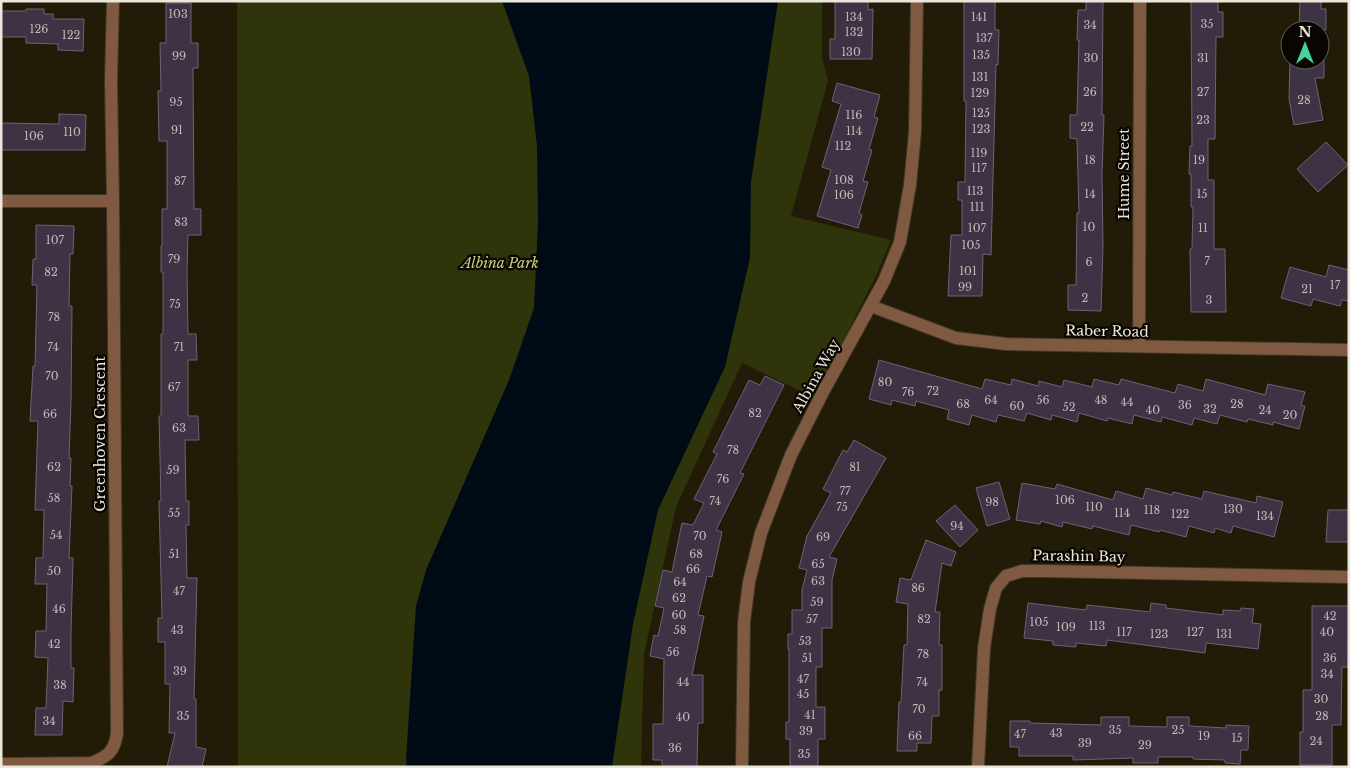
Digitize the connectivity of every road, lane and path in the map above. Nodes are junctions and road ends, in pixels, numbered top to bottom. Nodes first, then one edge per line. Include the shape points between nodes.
1 (113, 1) edge
2 (917, 1) edge
3 (1140, 1) edge
4 (1, 201) edge
5 (113, 201) junction
6 (871, 306) junction
7 (1139, 346) junction
8 (1349, 350) edge
9 (1349, 577) edge
10 (1, 764) edge
11 (742, 767) edge
12 (978, 767) edge

1 - 5 street, Greenhoven Crescent
2 - 6 street, Albina Way via 915,132 910,185 900,242
3 - 7 street, Hume Street
4 - 5 street
5 - 10 street, Greenhoven Crescent via 115,745 110,753 92,763
6 - 7 street, Raber Road via 956,338 1006,344
6 - 11 street, Albina Way via 791,455 762,533 749,582 744,622
7 - 8 street, Raber Road
9 - 12 street, Parashin Bay via 1045,571 1022,571 1006,576 996,588 984,648

